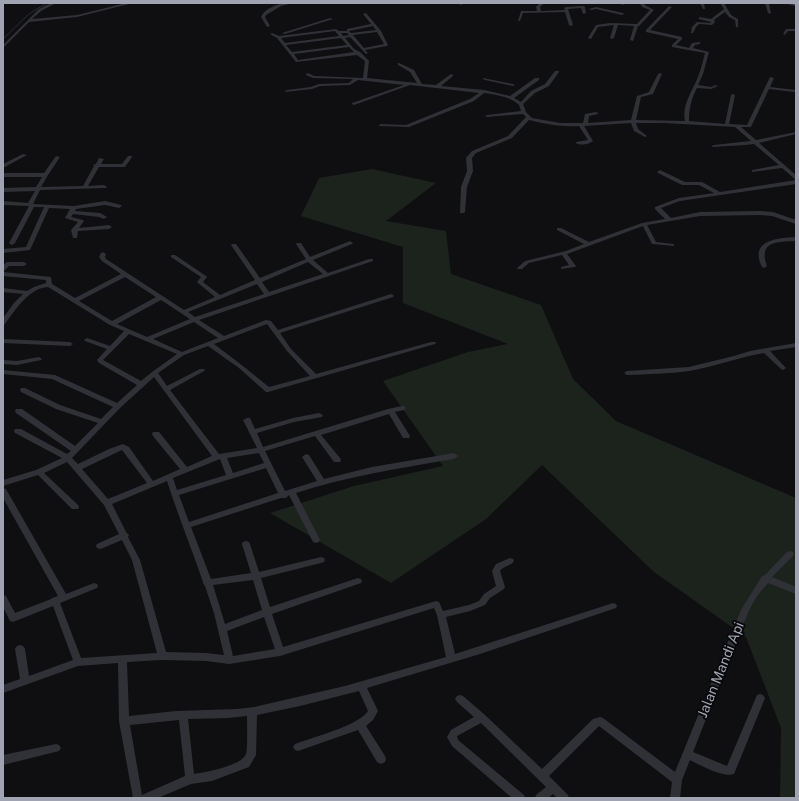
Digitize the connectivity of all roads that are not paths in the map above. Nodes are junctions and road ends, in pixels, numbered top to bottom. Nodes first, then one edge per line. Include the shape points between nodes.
1 (54, 3) edge
2 (131, 3) edge
3 (291, 3) edge
4 (642, 3) edge
5 (702, 3) edge
6 (722, 3) edge
7 (767, 3) edge
8 (790, 3) edge
9 (541, 4) dead end
10 (796, 4) edge
11 (583, 5) edge
12 (671, 6) edge
13 (704, 8) dead end
14 (591, 9) junction
15 (725, 10) junction
16 (565, 11) junction
17 (539, 12) junction
18 (584, 12) dead end
19 (606, 13) dead end
20 (770, 13) dead end
21 (365, 14) dead end
22 (622, 14) dead end
23 (700, 18) dead end
24 (331, 19) dead end
25 (326, 20) junction
26 (519, 20) dead end
27 (712, 20) junction
28 (28, 21) junction
29 (616, 24) junction
30 (374, 25) junction
31 (570, 25) dead end
32 (268, 26) dead end
33 (636, 26) junction
34 (737, 26) dead end
35 (796, 30) edge
36 (337, 31) junction
37 (346, 31) junction
38 (380, 32) junction
39 (692, 32) dead end
40 (785, 34) dead end
41 (276, 36) junction
42 (351, 36) junction
43 (343, 38) junction
44 (590, 38) dead end
45 (612, 38) dead end
46 (3, 40) edge
47 (632, 40) dead end
48 (9, 41) junction
49 (699, 43) dead end
50 (285, 45) junction
51 (3, 47) edge
52 (351, 47) junction
53 (362, 48) junction
54 (691, 49) junction
55 (292, 53) junction
56 (359, 54) junction
57 (366, 60) junction
58 (399, 64) dead end
59 (557, 72) dead end
60 (308, 74) dead end
61 (660, 74) dead end
62 (451, 75) dead end
63 (772, 78) dead end
64 (356, 79) junction
65 (537, 79) dead end
66 (365, 80) junction
67 (411, 84) junction
68 (420, 85) junction
69 (513, 85) dead end
70 (437, 86) junction
71 (695, 86) junction
72 (716, 86) dead end
73 (768, 88) junction
74 (474, 90) junction
75 (287, 91) dead end
76 (794, 91) dead end
77 (484, 92) junction
78 (733, 95) dead end
79 (511, 98) junction
80 (354, 104) dead end
81 (521, 104) junction
82 (524, 112) junction
83 (596, 113) dead end
84 (487, 116) dead end
85 (528, 118) junction
86 (633, 121) junction
87 (687, 121) junction
88 (582, 124) junction
89 (381, 125) dead end
90 (727, 125) junction
91 (734, 125) junction
92 (796, 133) edge
93 (645, 136) dead end
94 (752, 141) junction
95 (578, 143) dead end
96 (714, 146) dead end
97 (24, 155) dead end
98 (58, 157) dead end
99 (130, 157) dead end
100 (101, 159) dead end
101 (96, 165) junction
102 (3, 166) edge
103 (783, 166) junction
104 (754, 170) dead end
105 (660, 172) dead end
106 (3, 175) edge
107 (45, 175) junction
108 (796, 178) edge
109 (796, 182) edge
110 (85, 187) junction
111 (104, 187) dead end
112 (37, 189) junction
113 (3, 190) edge
114 (718, 193) junction
115 (3, 203) edge
116 (31, 205) junction
117 (47, 206) junction
118 (119, 206) dead end
119 (73, 210) junction
120 (462, 212) dead end
121 (104, 217) dead end
122 (670, 220) junction
123 (796, 222) edge
124 (644, 224) junction
125 (109, 227) dead end
126 (559, 230) dead end
127 (796, 239) edge
128 (12, 243) dead end
129 (350, 243) dead end
130 (299, 244) dead end
131 (588, 244) junction
132 (672, 244) dead end
133 (234, 246) dead end
134 (3, 251) edge
135 (563, 253) junction
136 (103, 254) dead end
137 (173, 256) dead end
138 (309, 260) junction
139 (371, 260) dead end
140 (24, 264) dead end
141 (764, 266) dead end
142 (520, 268) dead end
143 (564, 268) dead end
144 (3, 269) edge
145 (3, 274) edge
146 (126, 274) junction
147 (326, 274) junction
148 (256, 281) junction
149 (49, 285) junction
150 (3, 290) edge
151 (29, 293) junction
152 (267, 294) junction
153 (391, 296) dead end
154 (161, 297) junction
155 (219, 297) junction
156 (74, 301) junction
157 (184, 312) junction
158 (195, 318) junction
159 (3, 323) edge
160 (112, 324) junction
161 (128, 331) junction
162 (277, 332) junction
163 (223, 338) junction
164 (147, 339) junction
165 (87, 340) dead end
166 (3, 341) edge
167 (433, 343) dead end
168 (70, 344) dead end
169 (209, 344) junction
170 (796, 345) edge
171 (110, 348) junction
172 (765, 350) junction
173 (182, 354) junction
174 (39, 359) dead end
175 (3, 362) edge
176 (783, 368) dead end
177 (202, 370) dead end
178 (3, 372) edge
179 (154, 373) junction
180 (627, 373) dead end
181 (314, 376) junction
182 (142, 385) junction
183 (166, 389) junction
184 (23, 390) dead end
185 (118, 406) junction
186 (402, 408) dead end
187 (19, 410) dead end
188 (391, 411) junction
189 (319, 415) dead end
190 (247, 420) dead end
191 (103, 422) junction
192 (18, 431) dead end
193 (253, 432) junction
194 (156, 434) dead end
195 (318, 434) junction
196 (406, 436) dead end
197 (75, 450) junction
198 (261, 450) junction
199 (454, 456) dead end
200 (220, 457) junction
201 (306, 457) dead end
202 (68, 458) junction
203 (337, 460) dead end
204 (267, 465) junction
205 (77, 468) junction
206 (185, 470) junction
207 (39, 472) junction
208 (230, 476) junction
209 (169, 477) junction
210 (322, 482) junction
211 (3, 483) edge
212 (152, 485) junction
213 (3, 491) edge
214 (174, 493) junction
215 (292, 493) junction
216 (283, 496) junction
217 (107, 503) junction
218 (75, 507) dead end
219 (186, 526) junction
220 (125, 536) junction
221 (316, 540) dead end
222 (246, 544) dead end
223 (100, 546) dead end
224 (790, 554) dead end
225 (321, 560) dead end
226 (510, 561) dead end
227 (255, 576) junction
228 (766, 578) junction
229 (358, 581) dead end
230 (207, 583) junction
231 (94, 586) dead end
232 (796, 591) edge
233 (3, 598) edge
234 (59, 599) junction
235 (613, 606) dead end
236 (267, 612) junction
237 (442, 615) junction
238 (224, 628) junction
239 (20, 649) dead end
240 (280, 652) junction
241 (162, 656) junction
242 (122, 659) junction
243 (451, 659) junction
244 (229, 660) junction
245 (78, 662) junction
246 (25, 680) junction
247 (361, 686) junction
248 (3, 689) edge
249 (760, 698) dead end
250 (460, 699) dead end
251 (252, 712) junction
252 (183, 715) junction
253 (482, 718) junction
254 (124, 721) junction
255 (360, 725) junction
256 (298, 746) dead end
257 (56, 748) dead end
258 (687, 754) junction
259 (381, 759) dead end
260 (3, 760) edge
261 (542, 776) junction
262 (190, 779) junction
263 (677, 780) junction
264 (552, 788) junction
265 (138, 798) edge
266 (146, 798) edge
267 (520, 798) edge
268 (540, 798) edge
269 (564, 798) edge
270 (675, 798) edge

1 - 28 street via 40,10
2 - 28 street via 77,16
3 - 32 street via 280,5 264,14
4 - 33 street via 652,10
5 - 13 street
6 - 15 street
7 - 20 street
8 - 10 street
9 - 17 street via 538,7
11 - 14 street
11 - 16 street via 566,7
11 - 18 street
12 - 54 street via 647,31 681,38 673,46
14 - 19 street
14 - 22 street
15 - 27 street
15 - 34 street via 737,20
16 - 17 street
16 - 31 street
17 - 26 street via 522,12
21 - 30 street
23 - 27 street
24 - 25 street
25 - 36 street
25 - 41 street
27 - 39 street via 711,24 698,23
28 - 48 street
29 - 33 street
29 - 44 street via 595,27
29 - 45 street
30 - 37 street
30 - 38 street
33 - 47 street
35 - 40 street via 787,30
36 - 37 street
36 - 41 street
36 - 43 street
37 - 42 street
38 - 42 street
38 - 53 street via 385,45
41 - 50 street
42 - 43 street
42 - 53 street
43 - 50 street
43 - 52 street
46 - 48 street
48 - 51 street
49 - 54 street via 693,44
50 - 55 street
52 - 53 street
52 - 55 street
52 - 56 street
53 - 57 street via 367,54
54 - 71 street via 707,52
55 - 56 street via 298,61
56 - 57 street
57 - 66 street
58 - 68 street via 412,71
59 - 81 street via 547,85 533,92
60 - 64 street via 313,77
61 - 86 street via 651,93 639,96
62 - 70 street
63 - 73 street
64 - 66 street
64 - 75 street via 350,84 319,85
65 - 79 street
66 - 67 street
67 - 68 street
67 - 80 street
68 - 70 street
69 - 74 street via 486,77
70 - 74 street
71 - 72 street
71 - 87 street via 685,113
73 - 76 street
73 - 91 street via 751,125
74 - 77 street
77 - 79 street
77 - 89 street via 472,100 407,126
78 - 90 street
79 - 81 street
81 - 82 street
82 - 84 street
82 - 85 street
83 - 88 street via 587,115
85 - 88 street
85 - 120 street via 510,137 474,152 469,158 470,171 464,187
86 - 87 street
86 - 88 street
86 - 93 street via 637,130
87 - 90 street
88 - 95 street via 591,141
90 - 91 street
91 - 94 street
92 - 94 street
94 - 96 street
94 - 103 street
97 - 102 street
98 - 107 street
99 - 101 street via 123,166
100 - 101 street
101 - 110 street
103 - 104 street
103 - 108 street
105 - 114 street via 684,184 700,183
106 - 107 street
107 - 112 street
109 - 114 street
110 - 111 street
110 - 112 street
112 - 113 street
112 - 116 street
114 - 122 street via 669,202 657,208
115 - 116 street
116 - 117 street
116 - 128 street
117 - 119 street
117 - 134 street via 28,249
118 - 119 street via 99,203
119 - 121 street via 100,214
119 - 125 street via 68,218 81,221 75,234
122 - 123 street via 700,214 760,213 774,214
122 - 124 street
124 - 131 street
124 - 132 street via 654,243
126 - 131 street
127 - 141 street via 776,240 764,247 760,254
129 - 138 street
130 - 138 street
131 - 135 street
133 - 148 street
135 - 142 street via 527,262
135 - 143 street via 574,266
136 - 146 street via 104,260
137 - 155 street via 204,276 200,282
138 - 147 street
138 - 148 street
139 - 147 street
140 - 144 street via 7,264
145 - 149 street via 49,278
146 - 154 street
146 - 156 street
147 - 152 street
148 - 152 street
148 - 155 street
149 - 151 street via 40,285
149 - 156 street
150 - 151 street
151 - 159 street via 8,314
152 - 158 street
153 - 162 street
154 - 157 street
154 - 160 street
155 - 157 street
156 - 160 street
157 - 158 street
158 - 163 street
158 - 164 street
160 - 161 street
161 - 164 street
161 - 171 street
162 - 163 street via 267,321
162 - 181 street via 289,350
163 - 169 street
164 - 173 street
165 - 171 street
166 - 168 street
167 - 181 street
169 - 173 street
169 - 181 street via 267,390
170 - 172 street
171 - 182 street via 102,356 101,362
172 - 176 street
172 - 180 street via 689,369
173 - 179 street
174 - 175 street via 17,363
177 - 183 street
178 - 185 street via 53,377
179 - 182 street
179 - 183 street
182 - 185 street
183 - 200 street
184 - 191 street via 58,407
185 - 191 street
186 - 188 street
187 - 197 street
188 - 195 street
188 - 196 street
189 - 193 street
190 - 193 street
191 - 197 street
192 - 202 street
193 - 198 street
194 - 206 street
195 - 198 street
195 - 203 street
197 - 202 street
198 - 200 street
198 - 204 street
199 - 210 street via 372,470
200 - 206 street
200 - 208 street
201 - 210 street
202 - 205 street
202 - 207 street
204 - 208 street
204 - 216 street
205 - 212 street via 123,447
205 - 217 street
206 - 209 street
207 - 211 street
207 - 218 street
208 - 214 street
209 - 212 street
209 - 214 street
210 - 215 street
212 - 217 street
213 - 234 street
214 - 219 street
215 - 216 street
215 - 221 street
216 - 219 street
217 - 220 street
219 - 230 street
220 - 223 street
220 - 241 street via 136,560
222 - 227 street
224 - 228 street, Jalan Mandi Api
225 - 227 street
226 - 237 street via 499,566 496,571 501,587 487,596 484,602
227 - 230 street
227 - 236 street
228 - 232 street
228 - 258 street, Jalan Mandi Api via 745,610
229 - 236 street
230 - 238 street
231 - 234 street
233 - 234 street via 13,618
234 - 245 street
235 - 243 street
236 - 238 street
236 - 240 street
237 - 240 street via 435,604
237 - 243 street
238 - 244 street
239 - 246 street
240 - 244 street
241 - 242 street
241 - 244 street
242 - 245 street
242 - 254 street
243 - 247 street
245 - 246 street
246 - 248 street
247 - 251 street
247 - 255 street via 373,711
249 - 258 street via 730,771
250 - 253 street
251 - 252 street
251 - 262 street via 251,755 245,764 212,776
252 - 254 street
252 - 262 street
253 - 261 street
253 - 267 street via 454,733 452,737
254 - 265 street
255 - 256 street
255 - 259 street
257 - 260 street
258 - 263 street, Jalan Mandi Api
261 - 263 street via 596,722 600,721
261 - 264 street
262 - 266 street
263 - 270 street, Jalan Mandi Api
264 - 268 street
264 - 269 street

